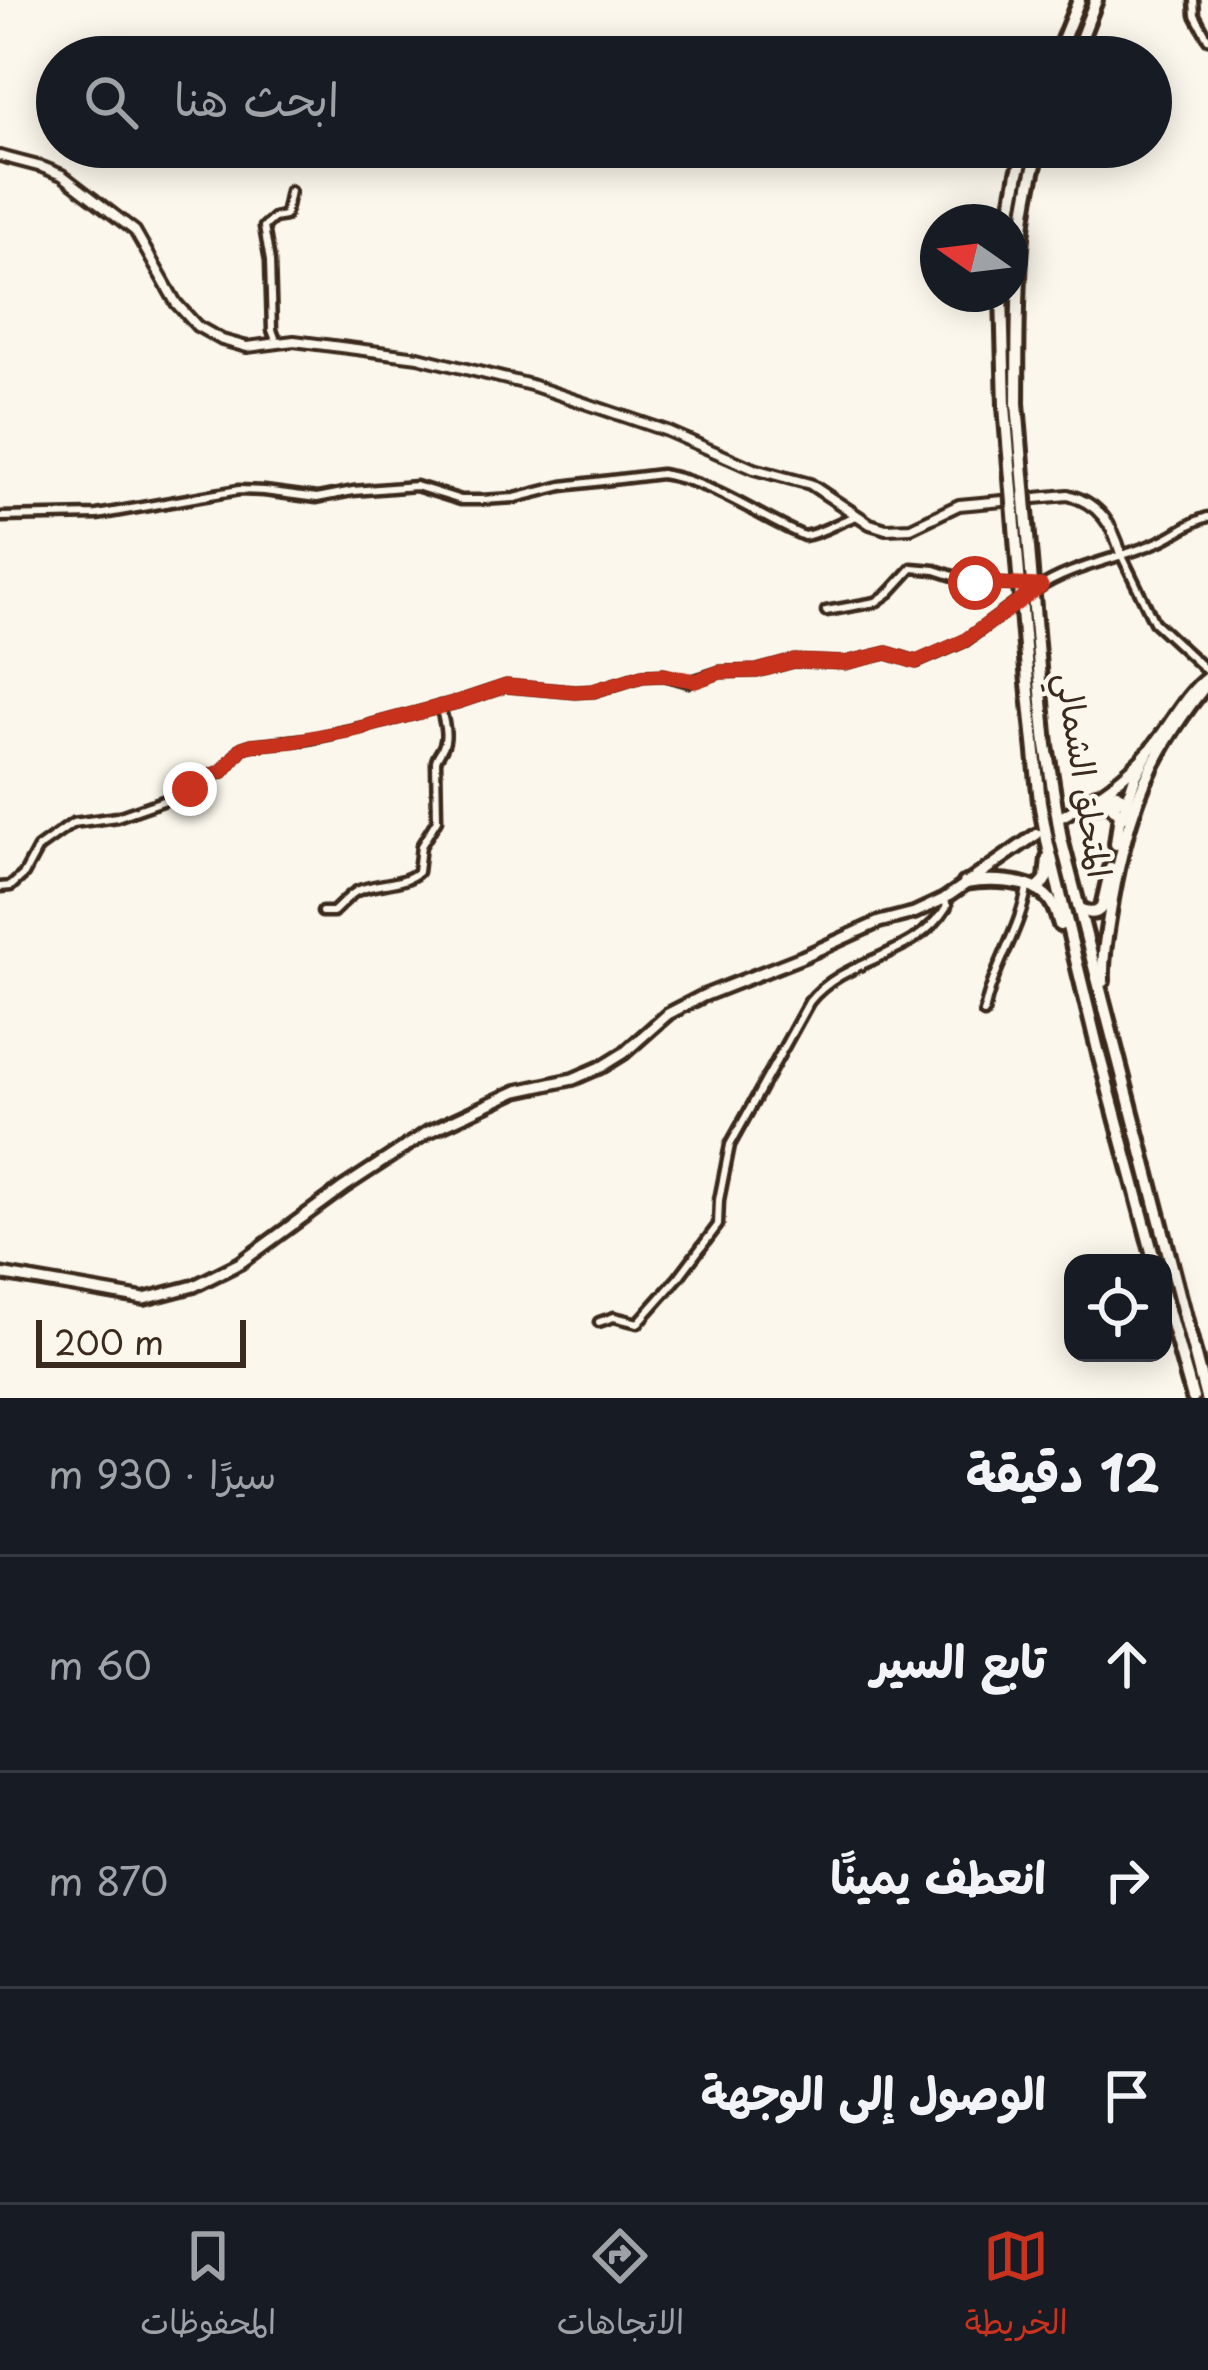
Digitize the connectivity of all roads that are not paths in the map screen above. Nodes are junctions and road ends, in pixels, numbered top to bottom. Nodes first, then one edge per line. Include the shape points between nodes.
1 (1079, 0) edge
2 (1096, 0) edge
3 (1194, 0) edge
4 (1064, 36) edge
5 (1082, 36) edge
6 (1208, 39) edge
7 (0, 156) edge
8 (36, 165) edge
9 (44, 168) edge
10 (1020, 168) edge
11 (1033, 168) edge
12 (290, 191) dead end
13 (1012, 204) edge
14 (1003, 312) edge
15 (277, 344) junction
16 (1011, 405) junction
17 (857, 516) junction
18 (0, 517) edge
19 (1208, 517) edge
20 (1121, 554) junction
21 (1041, 586) junction
22 (826, 610) dead end
23 (1208, 677) edge
24 (1034, 681) junction
25 (440, 706) junction
26 (1147, 754) junction
27 (1096, 795) junction
28 (1133, 799) junction
29 (1110, 804) junction
30 (1078, 807) junction
31 (1063, 816) dead end
32 (1120, 824) junction
33 (1036, 834) dead end
34 (1049, 848) junction
35 (989, 873) junction
36 (965, 883) joint
37 (0, 886) edge
38 (1032, 889) junction
39 (944, 898) junction
40 (1079, 908) junction
41 (322, 912) dead end
42 (1079, 974) junction
43 (1104, 996) junction
44 (984, 1012) dead end
45 (1153, 1254) edge
46 (0, 1274) edge
47 (599, 1322) dead end
48 (1172, 1324) edge
49 (1193, 1398) edge
50 (1206, 1398) edge

1 - 4 highway
2 - 5 highway
3 - 6 street
7 - 8 street
9 - 15 street via 135,230 197,326 247,347
10 - 13 highway
11 - 16 highway, المتحلق الشمالي via 1019,251
12 - 15 street via 285,216 264,227
14 - 16 highway, المتحلق الشمالي
15 - 17 street via 418,357 531,385 795,478
16 - 24 highway, المتحلق الشمالي, bridge
17 - 18 street via 804,536 661,474 515,498 461,500 416,486 317,498 239,490 97,514
17 - 20 street via 899,530 959,505 1068,495 1099,511
19 - 20 street
20 - 21 street
20 - 23 street via 1154,622
21 - 22 street via 975,583 912,568 877,602
21 - 25 street via 964,641 916,662 887,653 696,681 642,676 593,691 515,685
23 - 26 main road
23 - 28 highway
24 - 34 highway, المتحلق الشمالي
24 - 40 highway, المتحلق الشمالي
25 - 37 street via 242,748 222,772 180,795 73,823 38,848 11,886
25 - 41 street via 445,746 436,761 437,820 418,872
26 - 27 main road
26 - 28 highway
27 - 28 highway
27 - 30 main road
28 - 29 highway
28 - 32 highway
28 - 43 highway via 1105,942
29 - 30 highway
29 - 32 highway
30 - 31 main road
32 - 40 highway via 1102,907 1090,914
33 - 35 main road
34 - 38 highway via 1046,879
34 - 42 highway, المتحلق الشمالي
35 - 36 highway
35 - 38 highway
36 - 39 main road
38 - 42 highway via 1053,907
38 - 44 street
39 - 46 main road via 703,995 603,1066 517,1091 428,1132 240,1263 194,1286 144,1298
39 - 47 street via 929,932 832,980 809,1002 730,1144 718,1225 705,1245 638,1323
40 - 43 highway, المتحلق الشمالي
42 - 45 highway, المتحلق الشمالي
43 - 50 highway, المتحلق الشمالي
48 - 49 highway

